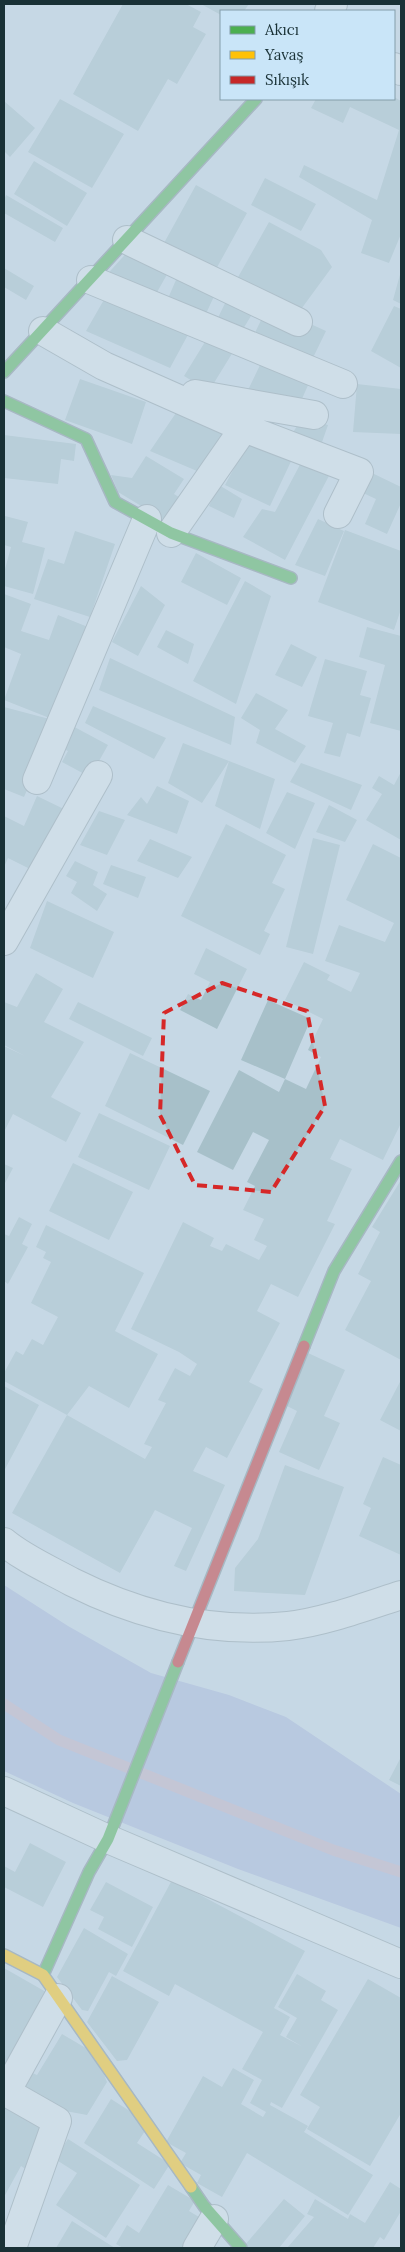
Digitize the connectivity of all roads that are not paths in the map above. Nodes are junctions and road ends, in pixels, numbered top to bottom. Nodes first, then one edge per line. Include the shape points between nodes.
1 (255, 100) edge
2 (127, 240) junction
3 (90, 280) junction
4 (298, 322) dead end
5 (43, 331) junction
6 (104, 366) junction
7 (4, 372) edge
8 (343, 384) dead end
9 (4, 401) edge
10 (314, 415) dead end
11 (244, 428) junction
12 (338, 514) dead end
13 (147, 519) junction
14 (171, 533) junction
15 (291, 578) dead end
16 (98, 775) dead end
17 (37, 780) dead end
18 (4, 941) edge
19 (401, 1161) edge
20 (4, 1542) edge
21 (401, 1595) edge
22 (194, 1623) junction
23 (4, 1791) edge
24 (108, 1839) junction
25 (4, 1955) edge
26 (401, 1964) edge
27 (43, 1975) junction
28 (58, 1998) junction
29 (5, 2091) edge
30 (214, 2219) junction
31 (12, 2248) edge
32 (197, 2248) edge
33 (241, 2248) edge

1 - 2 street
2 - 3 street
2 - 4 street
3 - 5 street
3 - 8 street
5 - 6 street
5 - 7 street
6 - 10 street via 204,396
6 - 11 street
9 - 13 street via 86,439 115,502
11 - 12 street via 359,472
11 - 14 street
13 - 14 street
13 - 17 street
14 - 15 street
16 - 18 street
19 - 22 street via 334,1271
20 - 22 street via 49,1570 99,1595 150,1615
21 - 22 street via 289,1626 247,1628
22 - 24 street
23 - 24 street
24 - 26 street
24 - 27 street
25 - 27 street
27 - 28 street
28 - 29 street
28 - 30 street
29 - 31 street via 57,2121
30 - 32 street
30 - 33 street

